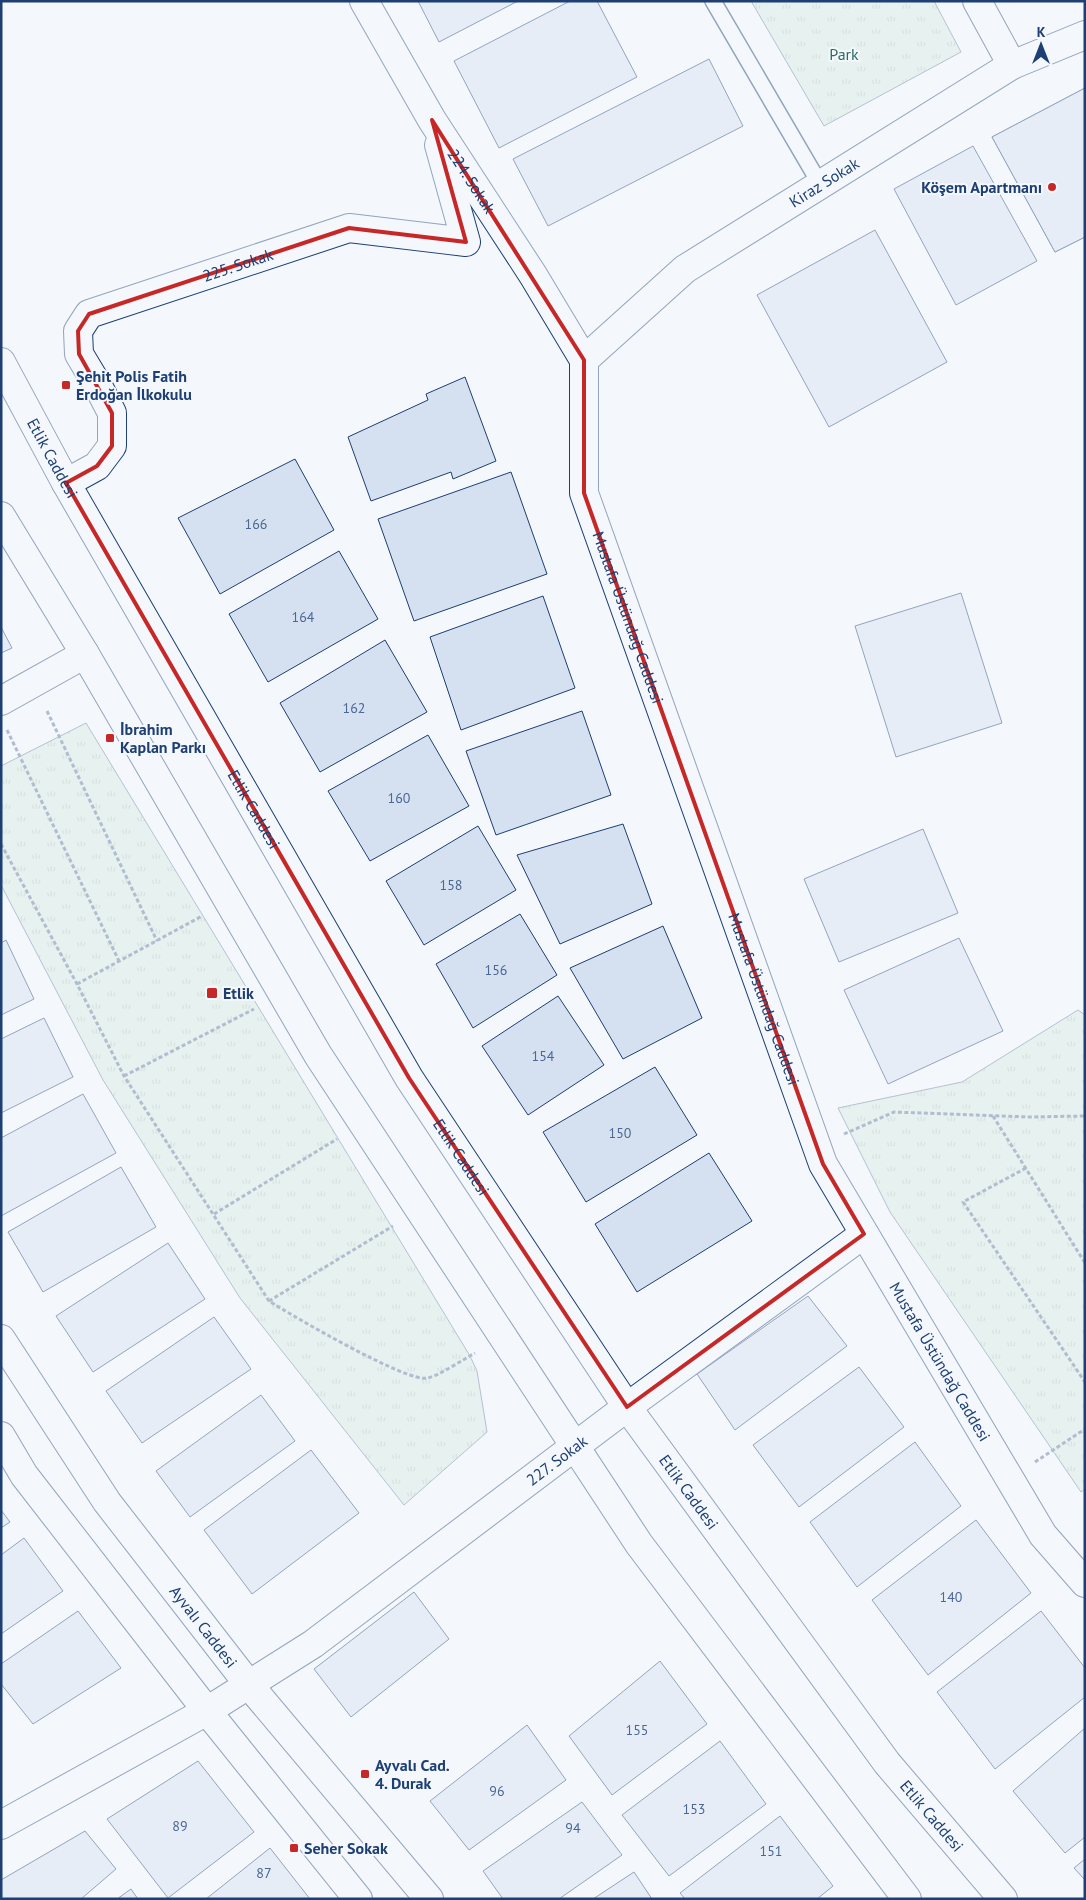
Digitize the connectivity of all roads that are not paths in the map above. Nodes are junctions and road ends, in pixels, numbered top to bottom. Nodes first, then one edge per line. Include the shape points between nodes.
1 (364, 1) edge
2 (713, 1) edge
3 (977, 1) edge
4 (1085, 35) edge
5 (1012, 65) junction
6 (432, 120) junction
7 (820, 184) junction
8 (584, 360) junction
9 (1, 362) edge
10 (66, 483) junction
11 (1, 516) edge
12 (85, 654) junction
13 (3, 714) edge
14 (864, 1234) junction
15 (1, 1339) edge
16 (627, 1407) junction
17 (1, 1436) edge
18 (575, 1446) junction
19 (1085, 1583) edge
20 (249, 1685) junction
21 (207, 1711) junction
22 (1, 1825) edge
23 (358, 1899) edge
24 (429, 1899) edge
25 (907, 1899) edge
26 (1003, 1899) edge

1 - 6 main road, 224. Sokak
2 - 7 lane
3 - 5 main road
4 - 5 main road, Kiraz Sokak
5 - 7 main road, Kiraz Sokak
6 - 8 main road, 224. Sokak
6 - 10 main road, 225. Sokak via 466,242 349,228 89,314 78,331 79,354 112,413 112,446 97,466
7 - 8 main road, Kiraz Sokak via 685,269
8 - 14 main road, Mustafa Üstündağ Caddesi via 584,493 823,1164
9 - 10 main road, Etlik Caddesi
10 - 16 main road, Etlik Caddesi via 409,1078
11 - 12 main road
12 - 13 main road via 34,684
12 - 18 main road via 318,1055
14 - 16 main road, 227. Sokak
14 - 19 main road, Mustafa Üstündağ Caddesi via 1043,1535
15 - 20 main road, Ayvalı Caddesi via 107,1502
16 - 18 main road, 227. Sokak
16 - 26 main road, Etlik Caddesi via 887,1763
17 - 21 main road via 24,1475
18 - 20 main road, 227. Sokak via 313,1644
18 - 25 main road via 639,1544
20 - 21 main road
20 - 24 main road, Ayvalı Caddesi
21 - 22 main road
21 - 23 main road

